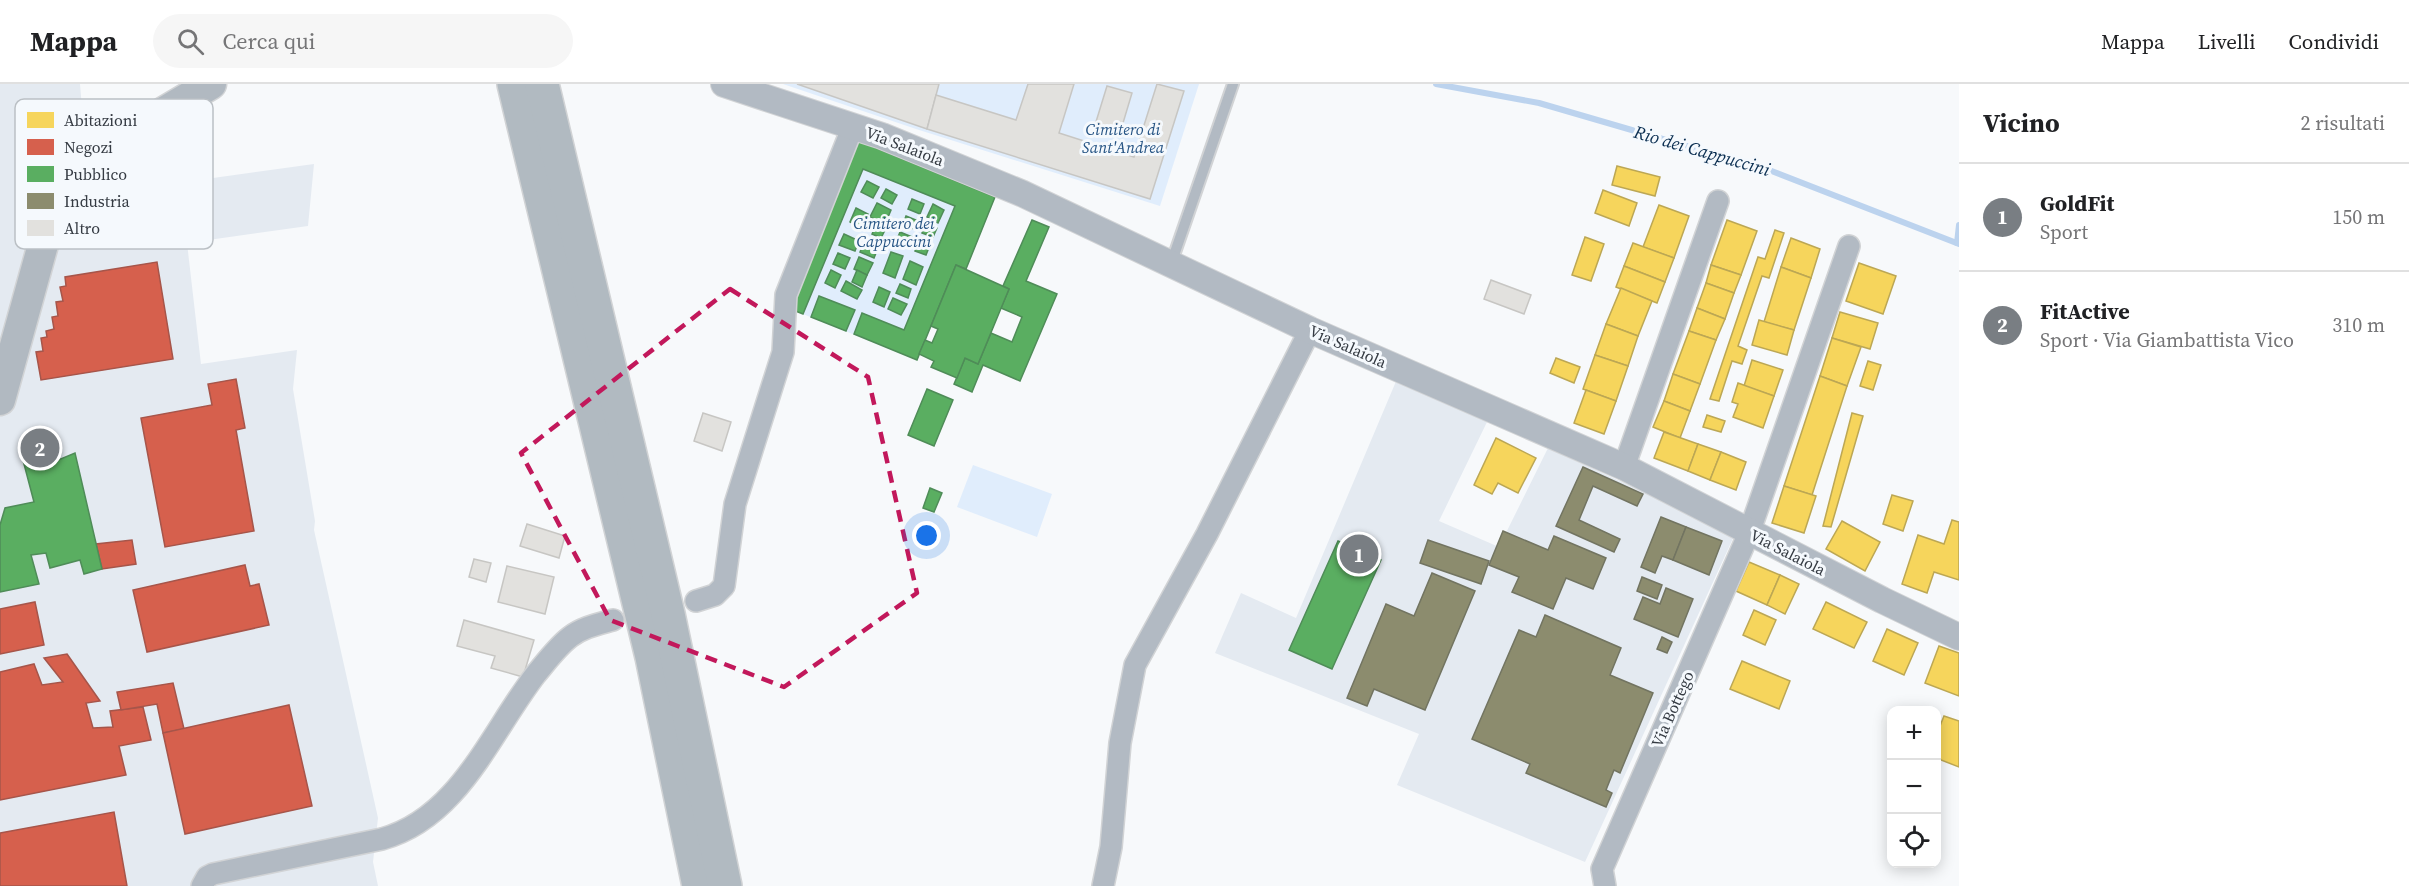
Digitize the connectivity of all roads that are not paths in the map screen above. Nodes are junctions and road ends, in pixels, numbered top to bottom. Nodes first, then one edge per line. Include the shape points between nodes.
1 (211, 84) edge
2 (514, 84) edge
3 (542, 84) edge
4 (724, 84) edge
5 (1233, 84) edge
6 (186, 99) edge
7 (853, 126) junction
8 (1718, 201) dead end
9 (1850, 246) dead end
10 (42, 249) edge
11 (1171, 264) junction
12 (1310, 330) junction
13 (0, 400) edge
14 (1624, 467) junction
15 (1749, 533) junction
16 (696, 601) dead end
17 (613, 620) dead end
18 (1959, 637) edge
19 (202, 886) edge
20 (699, 886) edge
21 (725, 886) edge
22 (1103, 886) edge
23 (1605, 886) edge

1 - 6 main road
2 - 20 highway via 652,657
3 - 21 highway via 668,614
4 - 7 street, Via Salaiola
5 - 11 lane
7 - 11 street, Via Salaiola via 1021,193
7 - 16 street via 786,295 783,352 735,504 724,586 715,595
8 - 14 street
9 - 15 street, Via Bottego
10 - 13 main road
11 - 12 street, Via Salaiola
12 - 14 street, Via Salaiola
12 - 22 street via 1208,534 1135,665 1120,743 1111,847
14 - 15 street, Via Salaiola
15 - 18 street, Via Salaiola
15 - 23 street, Via Bottego via 1602,869
17 - 19 street via 582,630 558,648 515,701 459,787 414,826 382,839 213,874

